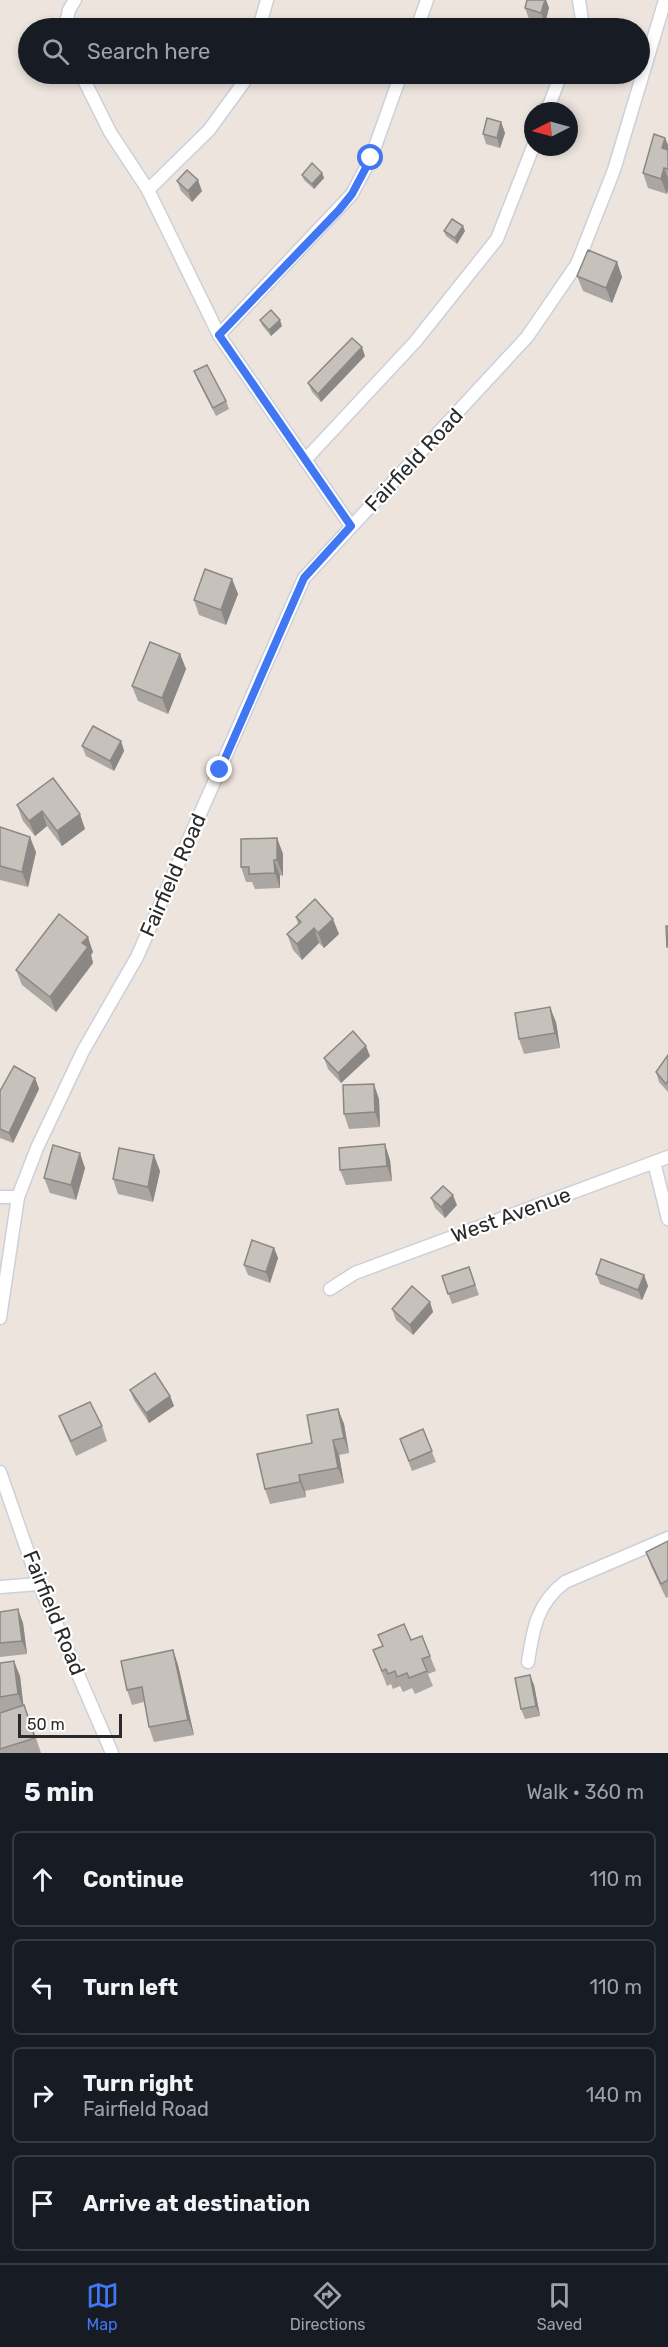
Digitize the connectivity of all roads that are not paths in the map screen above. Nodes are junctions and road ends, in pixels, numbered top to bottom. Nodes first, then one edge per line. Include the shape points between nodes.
1 (75, 0) edge
2 (267, 0) edge
3 (427, 0) edge
4 (579, 0) edge
5 (665, 0) edge
6 (67, 18) edge
7 (262, 18) edge
8 (421, 18) edge
9 (582, 18) edge
10 (650, 50) edge
11 (86, 84) edge
12 (243, 84) edge
13 (397, 84) edge
14 (557, 84) edge
15 (640, 84) edge
16 (550, 102) edge
17 (529, 156) edge
18 (148, 190) junction
19 (219, 335) junction
20 (306, 460) junction
21 (351, 526) junction
22 (668, 1157) edge
23 (654, 1162) junction
24 (0, 1197) edge
25 (18, 1197) junction
26 (668, 1219) edge
27 (330, 1289) dead end
28 (0, 1318) edge
29 (0, 1472) edge
30 (668, 1538) edge
31 (39, 1584) junction
32 (0, 1587) edge
33 (528, 1662) dead end
34 (112, 1753) edge

1 - 6 street
2 - 7 street
3 - 8 street
4 - 9 street
5 - 10 street, Fairfield Road
11 - 18 street via 110,132
12 - 18 street via 209,130
13 - 19 street via 371,158 352,194
14 - 16 street
15 - 21 street, Fairfield Road via 614,170 577,264 527,337
17 - 20 street via 497,239 415,342
18 - 19 street
19 - 20 street
20 - 21 street
21 - 25 street, Fairfield Road via 304,578 137,957 83,1051
22 - 23 street, West Avenue
23 - 26 street
23 - 27 street, West Avenue via 355,1273
24 - 25 street
25 - 28 street, Fairfield Road
29 - 31 street, Fairfield Road
30 - 33 street via 565,1582 553,1591 534,1623
31 - 32 street
31 - 34 street, Fairfield Road

